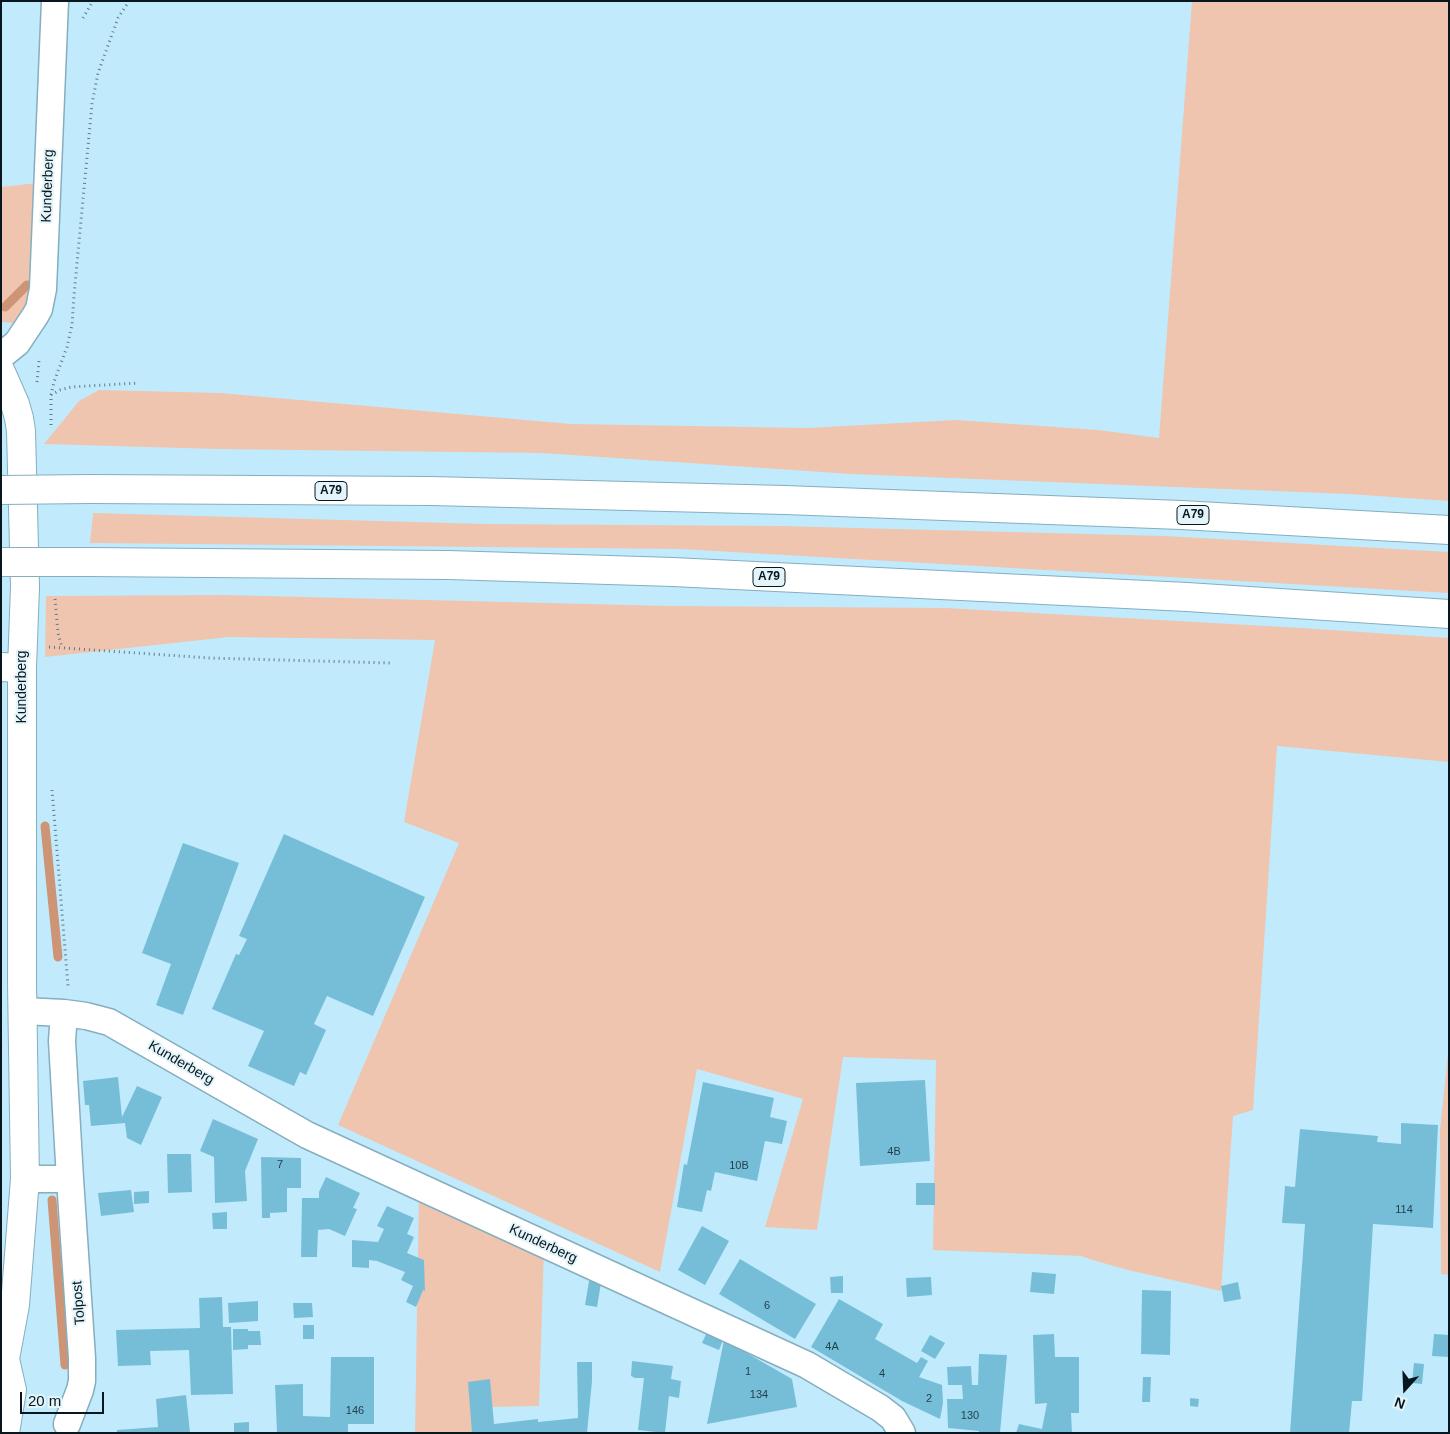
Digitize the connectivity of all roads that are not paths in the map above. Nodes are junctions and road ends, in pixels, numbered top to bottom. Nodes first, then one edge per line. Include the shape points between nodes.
1 (55, 1) edge
2 (1, 356) edge
3 (1, 372) edge
4 (1, 490) edge
5 (1449, 530) edge
6 (1, 562) edge
7 (1449, 614) edge
8 (15, 660) edge
9 (23, 1011) junction
10 (64, 1013) junction
11 (25, 1179) junction
12 (70, 1179) junction
13 (3, 1362) edge
14 (67, 1424) dead end
15 (5, 1433) edge
16 (902, 1433) edge

1 - 2 street, Kunderberg via 43,288 39,309 31,324 17,343
3 - 8 main road, Kunderberg via 20,418 22,437 25,587
4 - 5 main road, A79, bridge via 431,491 785,500 1181,515
6 - 7 main road, A79, bridge via 448,565 663,572 1187,597
8 - 9 main road, Kunderberg
9 - 10 street, Kunderberg
9 - 11 main road
10 - 12 street, Tolpost via 62,1041
10 - 16 street, Kunderberg via 109,1022 306,1135 807,1365 880,1408 893,1418
11 - 12 street
11 - 13 main road via 15,1305
12 - 14 street, Tolpost via 82,1381
13 - 15 main road via 12,1390

